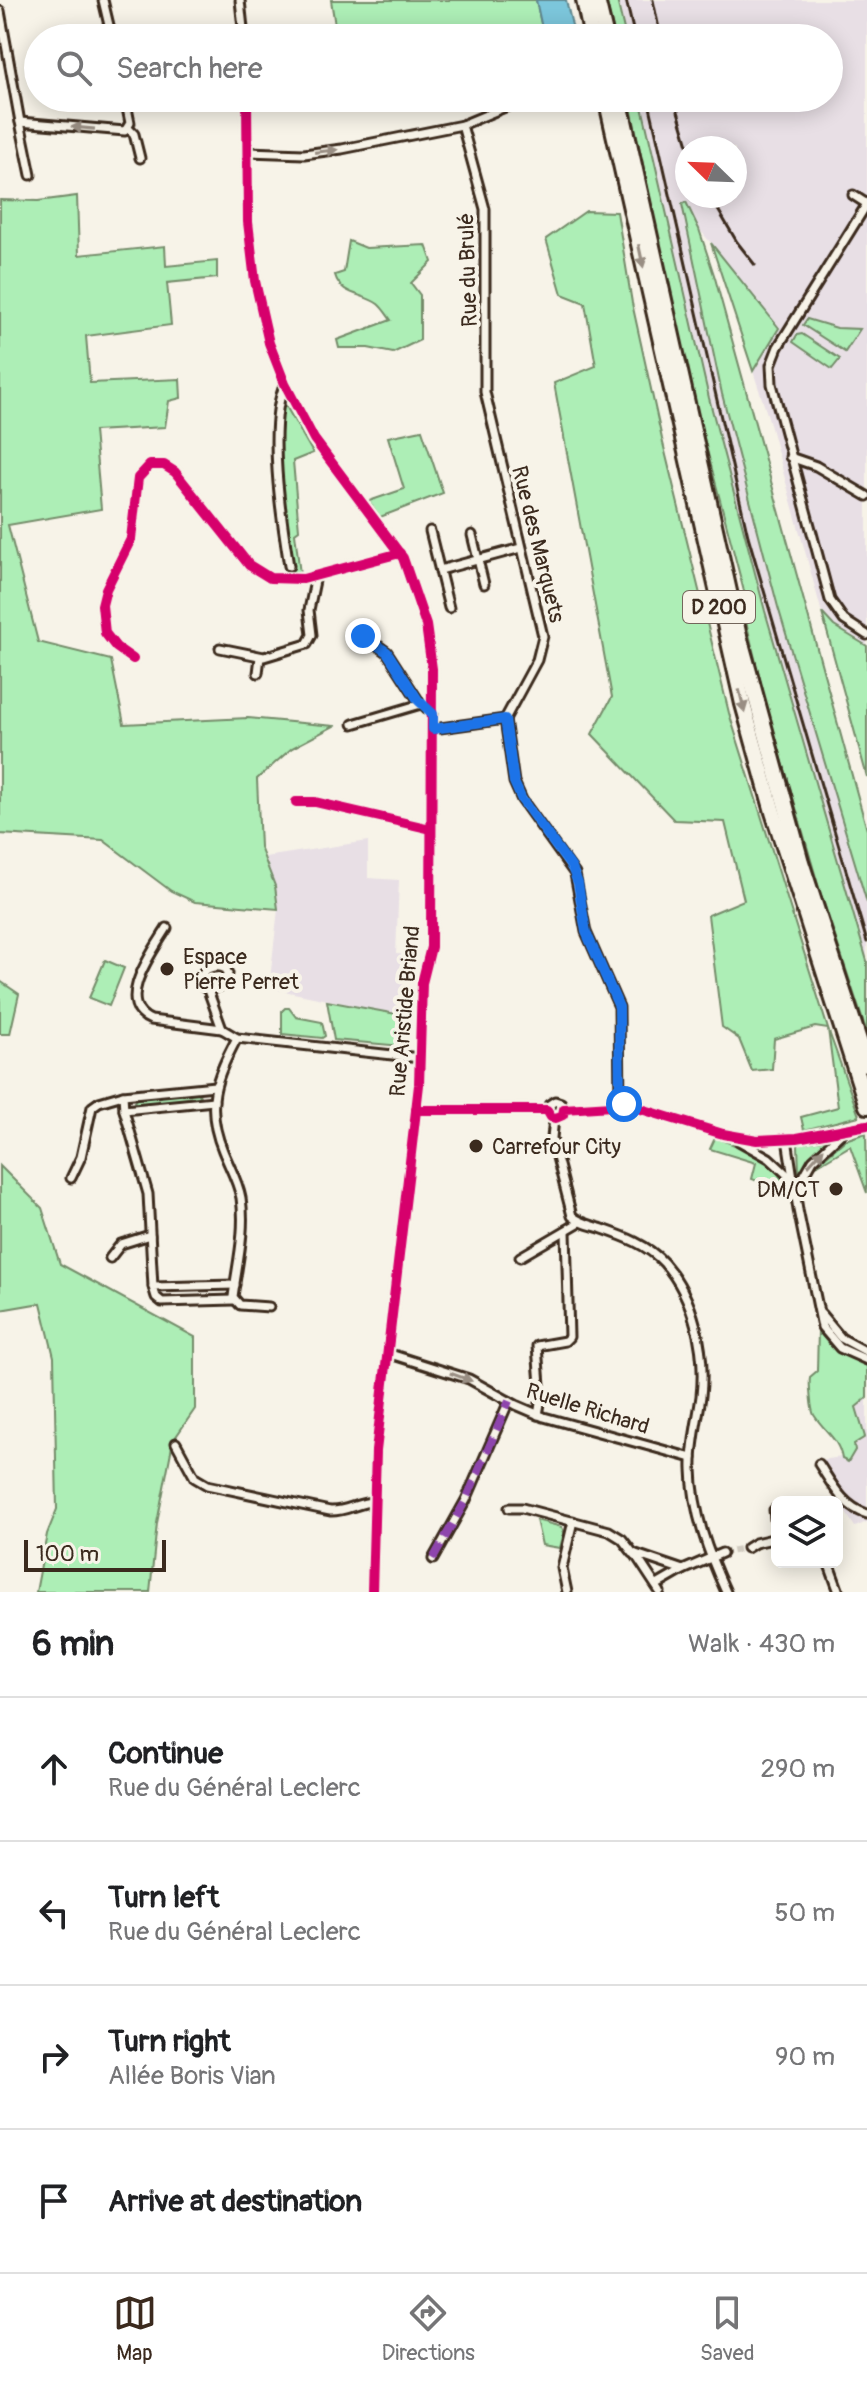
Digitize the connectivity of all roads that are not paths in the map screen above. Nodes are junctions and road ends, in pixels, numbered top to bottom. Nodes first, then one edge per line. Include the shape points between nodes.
1 (103, 0) edge
2 (240, 0) edge
3 (584, 0) edge
4 (597, 0) edge
5 (0, 11) edge
6 (109, 24) edge
7 (243, 24) edge
8 (589, 24) edge
9 (603, 24) edge
10 (128, 112) edge
11 (247, 112) edge
12 (493, 112) edge
13 (609, 112) edge
14 (622, 112) edge
15 (20, 122) junction
16 (462, 125) junction
17 (129, 129) junction
18 (248, 152) junction
19 (140, 158) dead end
20 (31, 175) dead end
21 (853, 195) dead end
22 (867, 204) edge
23 (285, 384) junction
24 (490, 417) joint
25 (790, 457) junction
26 (867, 496) edge
27 (430, 531) dead end
28 (472, 535) dead end
29 (521, 548) junction
30 (400, 553) junction
31 (478, 560) junction
32 (289, 566) dead end
33 (440, 570) junction
34 (316, 576) junction
35 (484, 584) dead end
36 (449, 608) dead end
37 (355, 629) dead end
38 (867, 635) edge
39 (220, 648) dead end
40 (260, 657) junction
41 (133, 659) dead end
42 (258, 673) dead end
43 (421, 704) junction
44 (433, 714) junction
45 (505, 719) junction
46 (353, 724) dead end
47 (433, 729) junction
48 (296, 802) dead end
49 (431, 829) junction
50 (167, 928) dead end
51 (208, 990) dead end
52 (222, 1029) junction
53 (237, 1038) junction
54 (420, 1058) junction
55 (867, 1065) edge
56 (215, 1086) junction
57 (123, 1095) junction
58 (214, 1101) junction
59 (620, 1104) junction
60 (867, 1106) edge
61 (564, 1109) junction
62 (124, 1110) junction
63 (416, 1110) junction
64 (547, 1110) junction
65 (554, 1118) junction
66 (867, 1125) edge
67 (846, 1130) junction
68 (730, 1136) junction
69 (787, 1139) junction
70 (71, 1178) dead end
71 (793, 1180) junction
72 (795, 1192) junction
73 (580, 1222) junction
74 (566, 1231) junction
75 (150, 1235) junction
76 (520, 1257) dead end
77 (110, 1258) dead end
78 (235, 1285) junction
79 (153, 1287) junction
80 (234, 1300) junction
81 (269, 1307) dead end
82 (820, 1312) junction
83 (867, 1352) edge
84 (387, 1353) junction
85 (867, 1360) edge
86 (509, 1401) junction
87 (538, 1415) junction
88 (176, 1443) dead end
89 (692, 1458) junction
90 (819, 1464) dead end
91 (374, 1502) junction
92 (509, 1508) dead end
93 (867, 1514) edge
94 (573, 1521) junction
95 (771, 1539) edge
96 (747, 1548) tunnel mouth
97 (633, 1553) junction
98 (722, 1553) tunnel mouth
99 (711, 1556) junction
100 (433, 1559) dead end
101 (830, 1568) edge
102 (683, 1570) junction
103 (659, 1589) edge
104 (372, 1592) edge
105 (567, 1592) edge
106 (726, 1592) edge
107 (839, 1592) edge

1 - 6 street
2 - 7 street
3 - 8 highway
4 - 9 highway
5 - 15 street
10 - 17 street
11 - 18 street, Rue Aristide Briand
12 - 16 street
13 -> 60 highway, D 200 via 743,704
14 - 55 highway, D 200 via 742,647 801,862
17 -> 15 street
15 - 20 street
18 -> 16 street via 326,152
16 - 24 street, Rue du Brulé via 485,209 485,380
17 - 19 street
18 - 23 street, Rue Aristide Briand via 246,202 254,273 267,336
21 - 22 street
22 - 25 street via 772,361 772,384
23 - 30 street, Rue Aristide Briand via 329,461
23 - 32 street via 277,441
24 - 29 street, Rue des Marquets
25 - 26 street
25 - 38 street via 830,600 844,620
27 - 33 street
28 - 31 street
29 - 31 street
29 - 45 street, Rue des Marquets via 543,641
30 - 34 street
30 - 44 street, Rue Aristide Briand via 428,633
31 - 33 street
31 - 35 street
33 - 36 street
34 - 40 street via 310,641
34 - 41 street via 280,580 257,571 175,472 154,464 138,478 131,539 103,599 104,628 116,647
37 - 43 street via 387,652
39 - 40 street
40 - 42 street
43 - 44 street
43 - 46 street
44 - 47 street, Rue Aristide Briand
45 - 47 street
45 - 59 street via 514,782 572,868 586,932 619,1007
47 - 49 street, Rue Aristide Briand
48 - 49 street
49 - 54 street, Rue Aristide Briand via 431,947 422,983
50 - 52 street via 139,980 136,1009 151,1020
51 - 52 street
52 - 53 street
53 - 54 street
53 - 56 street
54 - 63 street, Rue Aristide Briand
56 - 57 street
56 - 58 street
57 - 62 street
57 - 70 street via 92,1107
58 - 62 street
58 - 78 street via 221,1145 241,1200
59 - 61 street
59 - 68 street
61 - 64 street via 555,1101
61 - 65 street
62 - 75 street via 146,1181
63 - 64 street
63 - 84 street, Rue Aristide Briand
64 - 65 street
65 - 73 street via 552,1138 572,1216
66 - 67 street
67 - 69 street
72 -> 67 street via 817,1155
68 - 69 street
68 - 71 street via 769,1158
69 - 71 street
71 - 72 street
72 - 82 street
73 - 74 street
73 - 89 street via 650,1250 682,1290 703,1368
74 - 76 street
74 - 87 street via 569,1337 537,1346
75 - 77 street via 121,1244
75 - 79 street
78 - 79 street
78 - 80 street
79 - 80 street via 162,1302
80 - 81 street
82 - 83 street via 841,1338
82 - 85 street via 831,1340
84 -> 86 street, Ruelle Richard via 476,1382
84 - 91 street, Rue Aristide Briand
86 - 87 street, Ruelle Richard
86 - 100 street via 466,1500
87 - 89 street, Ruelle Richard
88 - 91 street via 195,1478 214,1487 330,1511
89 - 99 street via 696,1508
90 - 93 street via 842,1498
91 - 104 street, Rue Aristide Briand
92 - 94 street
94 - 97 street via 614,1533
94 - 105 street via 562,1562
95 - 96 street
97 - 102 street
97 - 103 street
98 - 99 street
99 - 102 street
99 - 106 street
101 - 107 street
102 - 103 street

